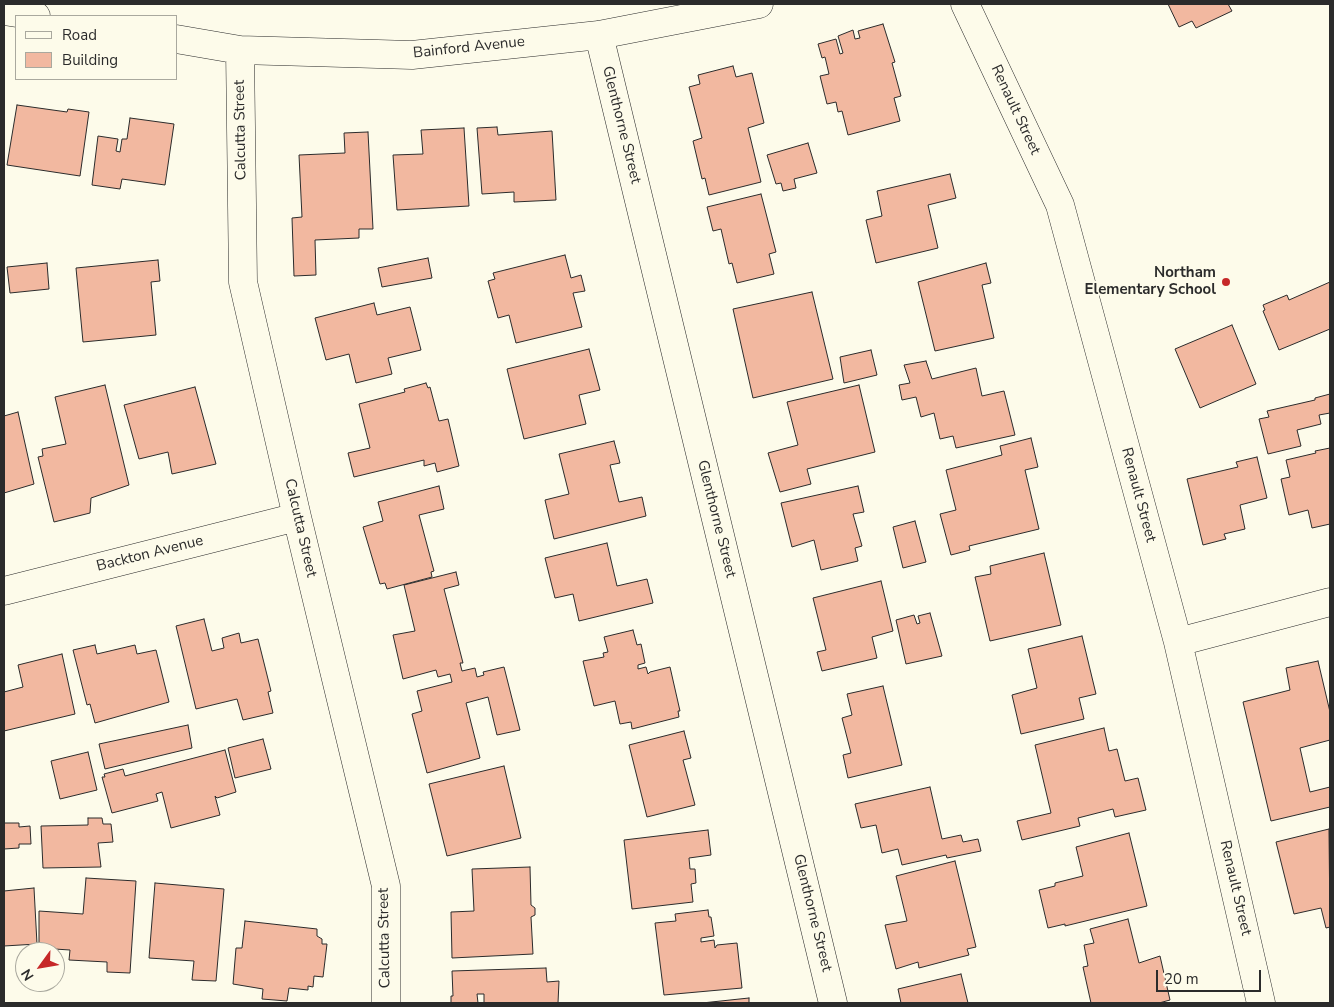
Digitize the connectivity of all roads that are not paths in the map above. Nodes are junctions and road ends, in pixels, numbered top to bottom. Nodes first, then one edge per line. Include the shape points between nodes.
1 (760, 4) edge
2 (965, 4) edge
3 (4, 11) edge
4 (30, 15) edge
5 (599, 35) junction
6 (178, 39) edge
7 (240, 50) junction
8 (297, 518) junction
9 (4, 591) edge
10 (1330, 602) edge
11 (1178, 642) junction
12 (386, 1003) edge
13 (834, 1003) edge
14 (1261, 1003) edge

1 - 5 street, Bainford Avenue
2 - 11 street, Renault Street via 1060,205
3 - 4 street
5 - 7 street, Bainford Avenue via 412,55
5 - 13 street, Glenthorne Street
6 - 7 street, Bainford Avenue
7 - 8 street, Calcutta Street via 243,282
8 - 9 street, Backton Avenue
8 - 12 street, Calcutta Street via 386,886
10 - 11 street
11 - 14 street, Renault Street

